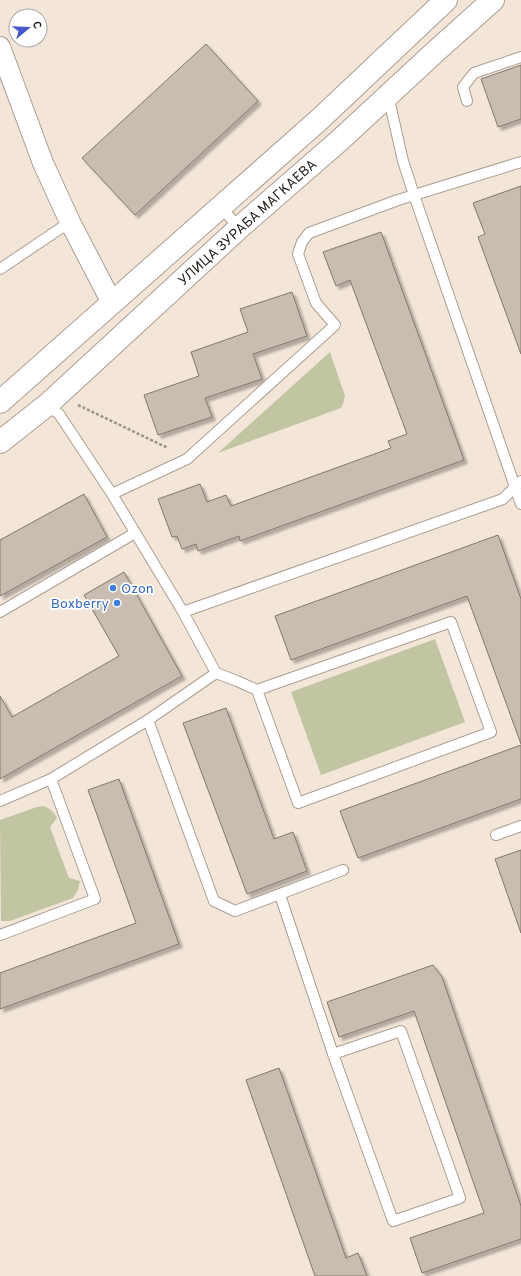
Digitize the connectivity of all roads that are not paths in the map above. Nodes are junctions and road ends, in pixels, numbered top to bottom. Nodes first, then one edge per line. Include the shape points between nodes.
1 (446, 0) edge
2 (493, 0) edge
3 (0, 47) edge
4 (521, 57) edge
5 (388, 95) junction
6 (467, 101) dead end
7 (521, 162) edge
8 (414, 196) junction
9 (221, 207) junction
10 (70, 222) junction
11 (239, 228) junction
12 (0, 269) edge
13 (112, 303) junction
14 (0, 402) edge
15 (47, 405) junction
16 (0, 442) edge
17 (518, 484) edge
18 (112, 494) junction
19 (521, 504) edge
20 (135, 533) junction
21 (0, 612) edge
22 (183, 612) junction
23 (216, 673) junction
24 (257, 690) junction
25 (148, 720) junction
26 (51, 779) junction
27 (0, 801) edge
28 (521, 826) edge
29 (496, 835) dead end
30 (343, 870) dead end
31 (280, 895) junction
32 (0, 935) edge
33 (333, 1054) junction

1 - 9 main road, УЛИЦА ЗУРАБА МАГКАЕВА via 320,119
2 - 5 main road, УЛИЦА ЗУРАБА МАГКАЕВА
3 - 10 street via 43,164
4 - 6 lane via 474,73 463,87
5 - 8 lane
5 - 11 main road, УЛИЦА ЗУРАБА МАГКАЕВА
7 - 8 lane
8 - 17 lane
8 - 18 lane via 310,233 302,242 298,254 316,303 335,325 187,459
9 - 11 lane
9 - 13 main road, УЛИЦА ЗУРАБА МАГКАЕВА
10 - 12 lane
10 - 13 street
11 - 15 main road, УЛИЦА ЗУРАБА МАГКАЕВА
13 - 14 main road, УЛИЦА ЗУРАБА МАГКАЕВА
15 - 16 main road, УЛИЦА ЗУРАБА МАГКАЕВА
15 - 18 lane via 60,414
17 - 19 lane
17 - 22 lane via 503,499
18 - 20 lane
20 - 21 lane
20 - 22 lane
22 - 23 lane
23 - 24 lane
23 - 25 lane
24 - 24 lane via 298,803 491,732 451,622
25 - 26 lane
25 - 31 lane via 214,901 235,912
26 - 27 lane
26 - 32 lane via 95,899
28 - 29 lane
30 - 31 lane
31 - 33 lane
33 - 33 lane via 393,1221 460,1198 401,1031

